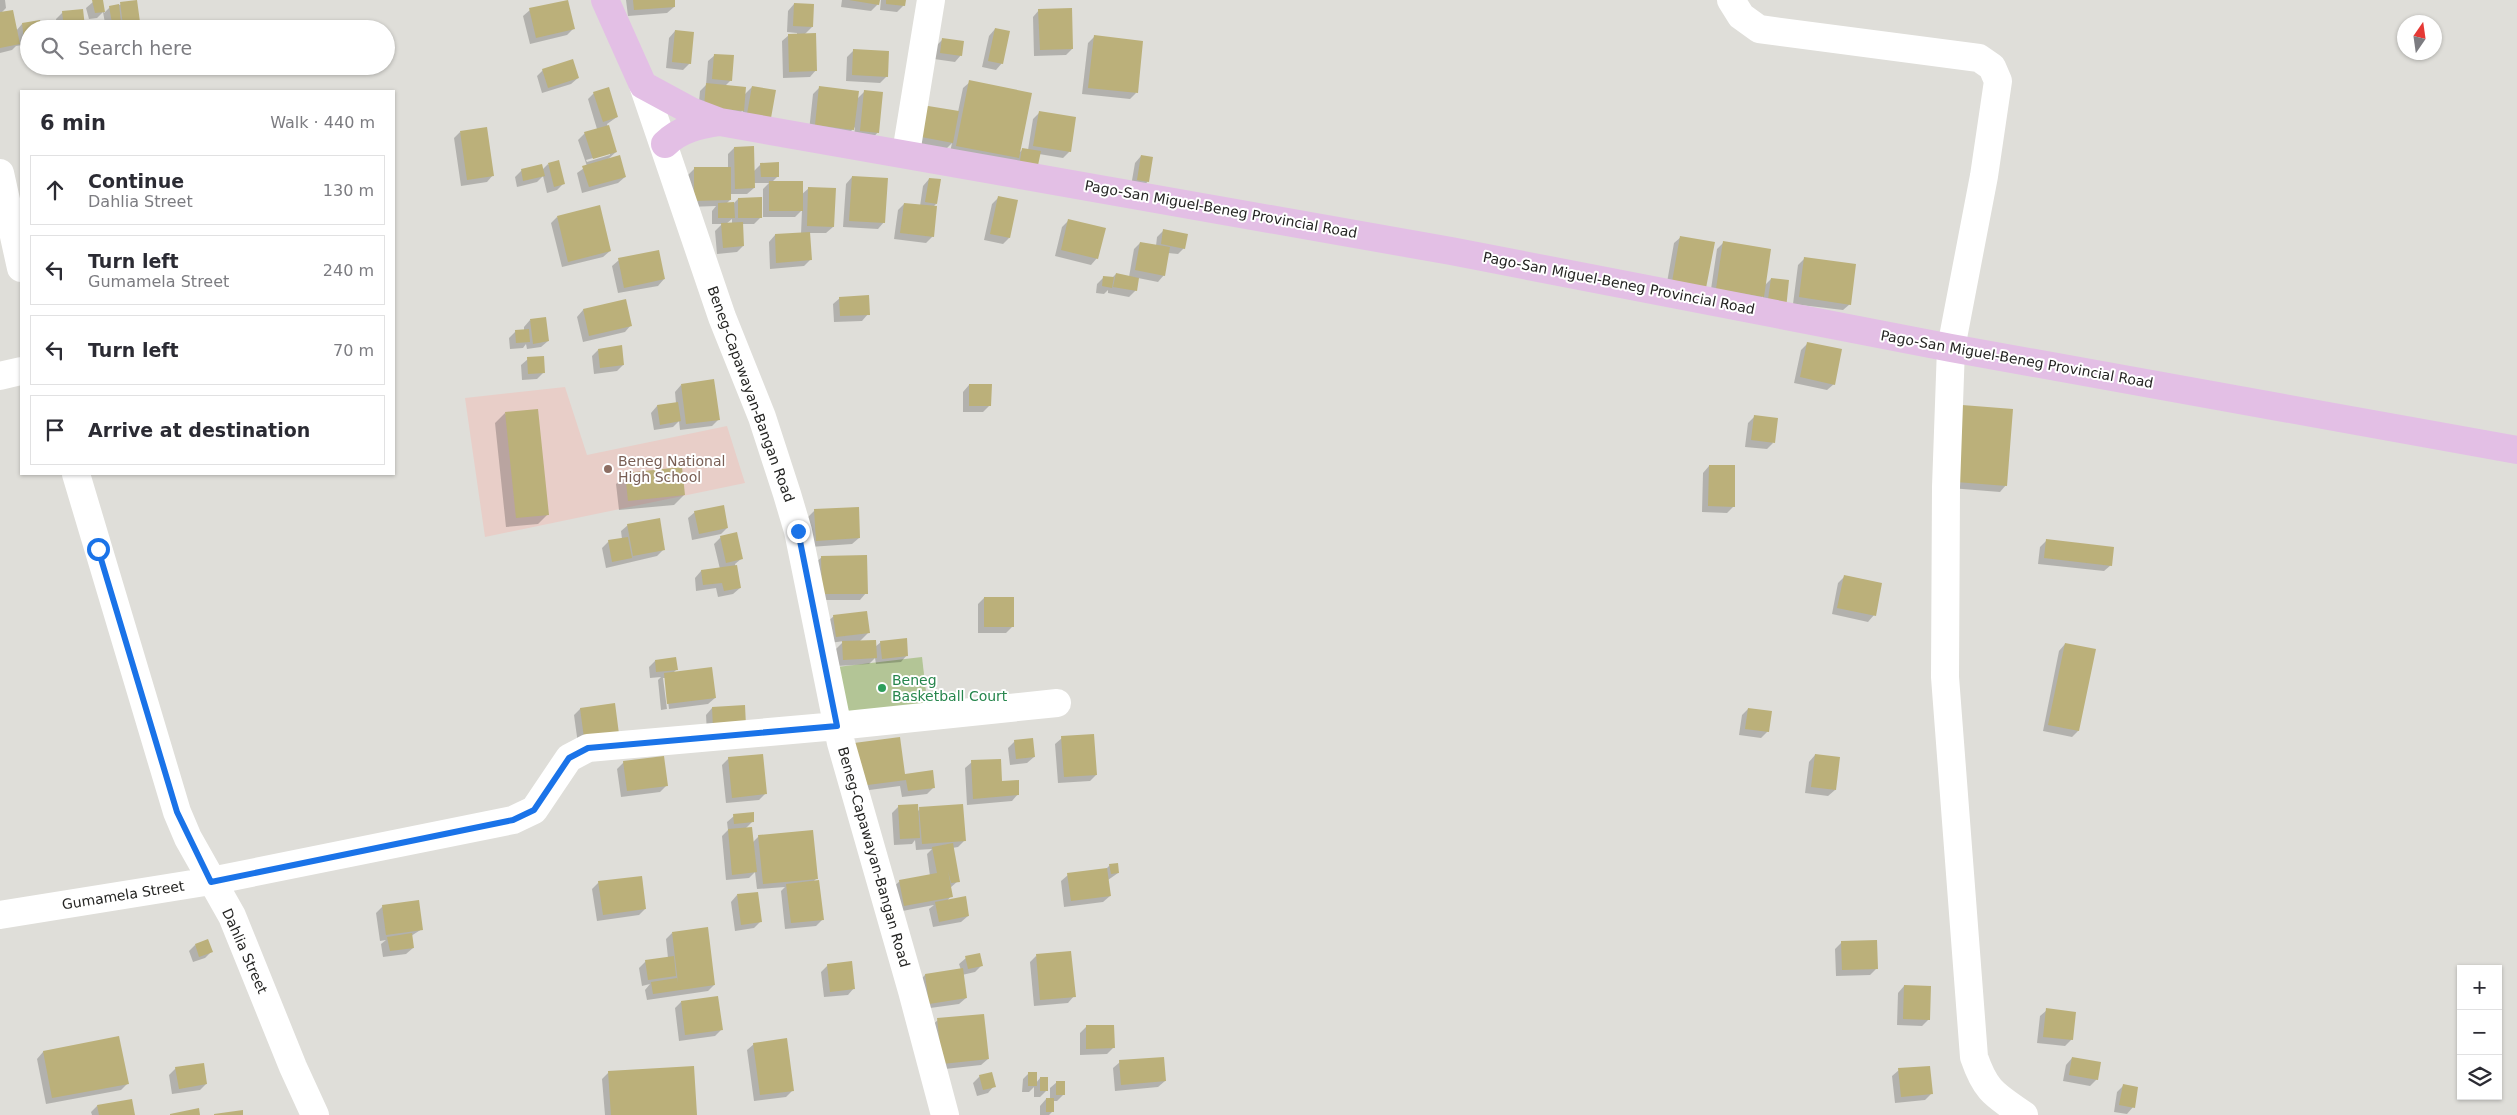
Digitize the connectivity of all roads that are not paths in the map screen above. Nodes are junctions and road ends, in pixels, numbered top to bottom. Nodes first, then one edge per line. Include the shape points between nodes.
1 (605, 0) edge
2 (931, 0) edge
3 (1732, 0) edge
4 (643, 85) junction
5 (720, 122) junction
6 (664, 144) junction
7 (906, 153) junction
8 (0, 173) edge
9 (20, 263) edge
10 (1951, 348) junction
11 (20, 371) edge
12 (0, 376) edge
13 (2517, 450) edge
14 (76, 475) edge
15 (1057, 703) dead end
16 (837, 726) junction
17 (211, 882) junction
18 (0, 915) edge
19 (315, 1115) edge
20 (945, 1115) edge
21 (2024, 1115) edge

1 - 4 main road
2 - 7 street
3 - 10 street via 1741,16 1759,29 1979,58 1992,67 1998,81 1997,91
4 - 5 main road via 691,111
4 - 6 street, Beneg-Capawayan-Bangan Road
5 - 6 main road via 686,130
5 - 7 main road, Pago-San Miguel-Beneg Provincial Road
6 - 16 street, Beneg-Capawayan-Bangan Road via 722,317 762,416 788,494
7 - 10 main road, Pago-San Miguel-Beneg Provincial Road via 1451,251
8 - 9 street
10 - 13 main road, Pago-San Miguel-Beneg Provincial Road
10 - 21 street via 1945,677 1974,1057 1982,1081
11 - 12 street
14 - 17 street, Dahlia Street via 177,812
15 - 16 street, Gumamela Street
16 - 17 street, Gumamela Street via 588,748 569,758 534,810 513,820
16 - 20 street, Beneg-Capawayan-Bangan Road
17 - 18 street, Gumamela Street
17 - 19 street, Dahlia Street via 232,916

